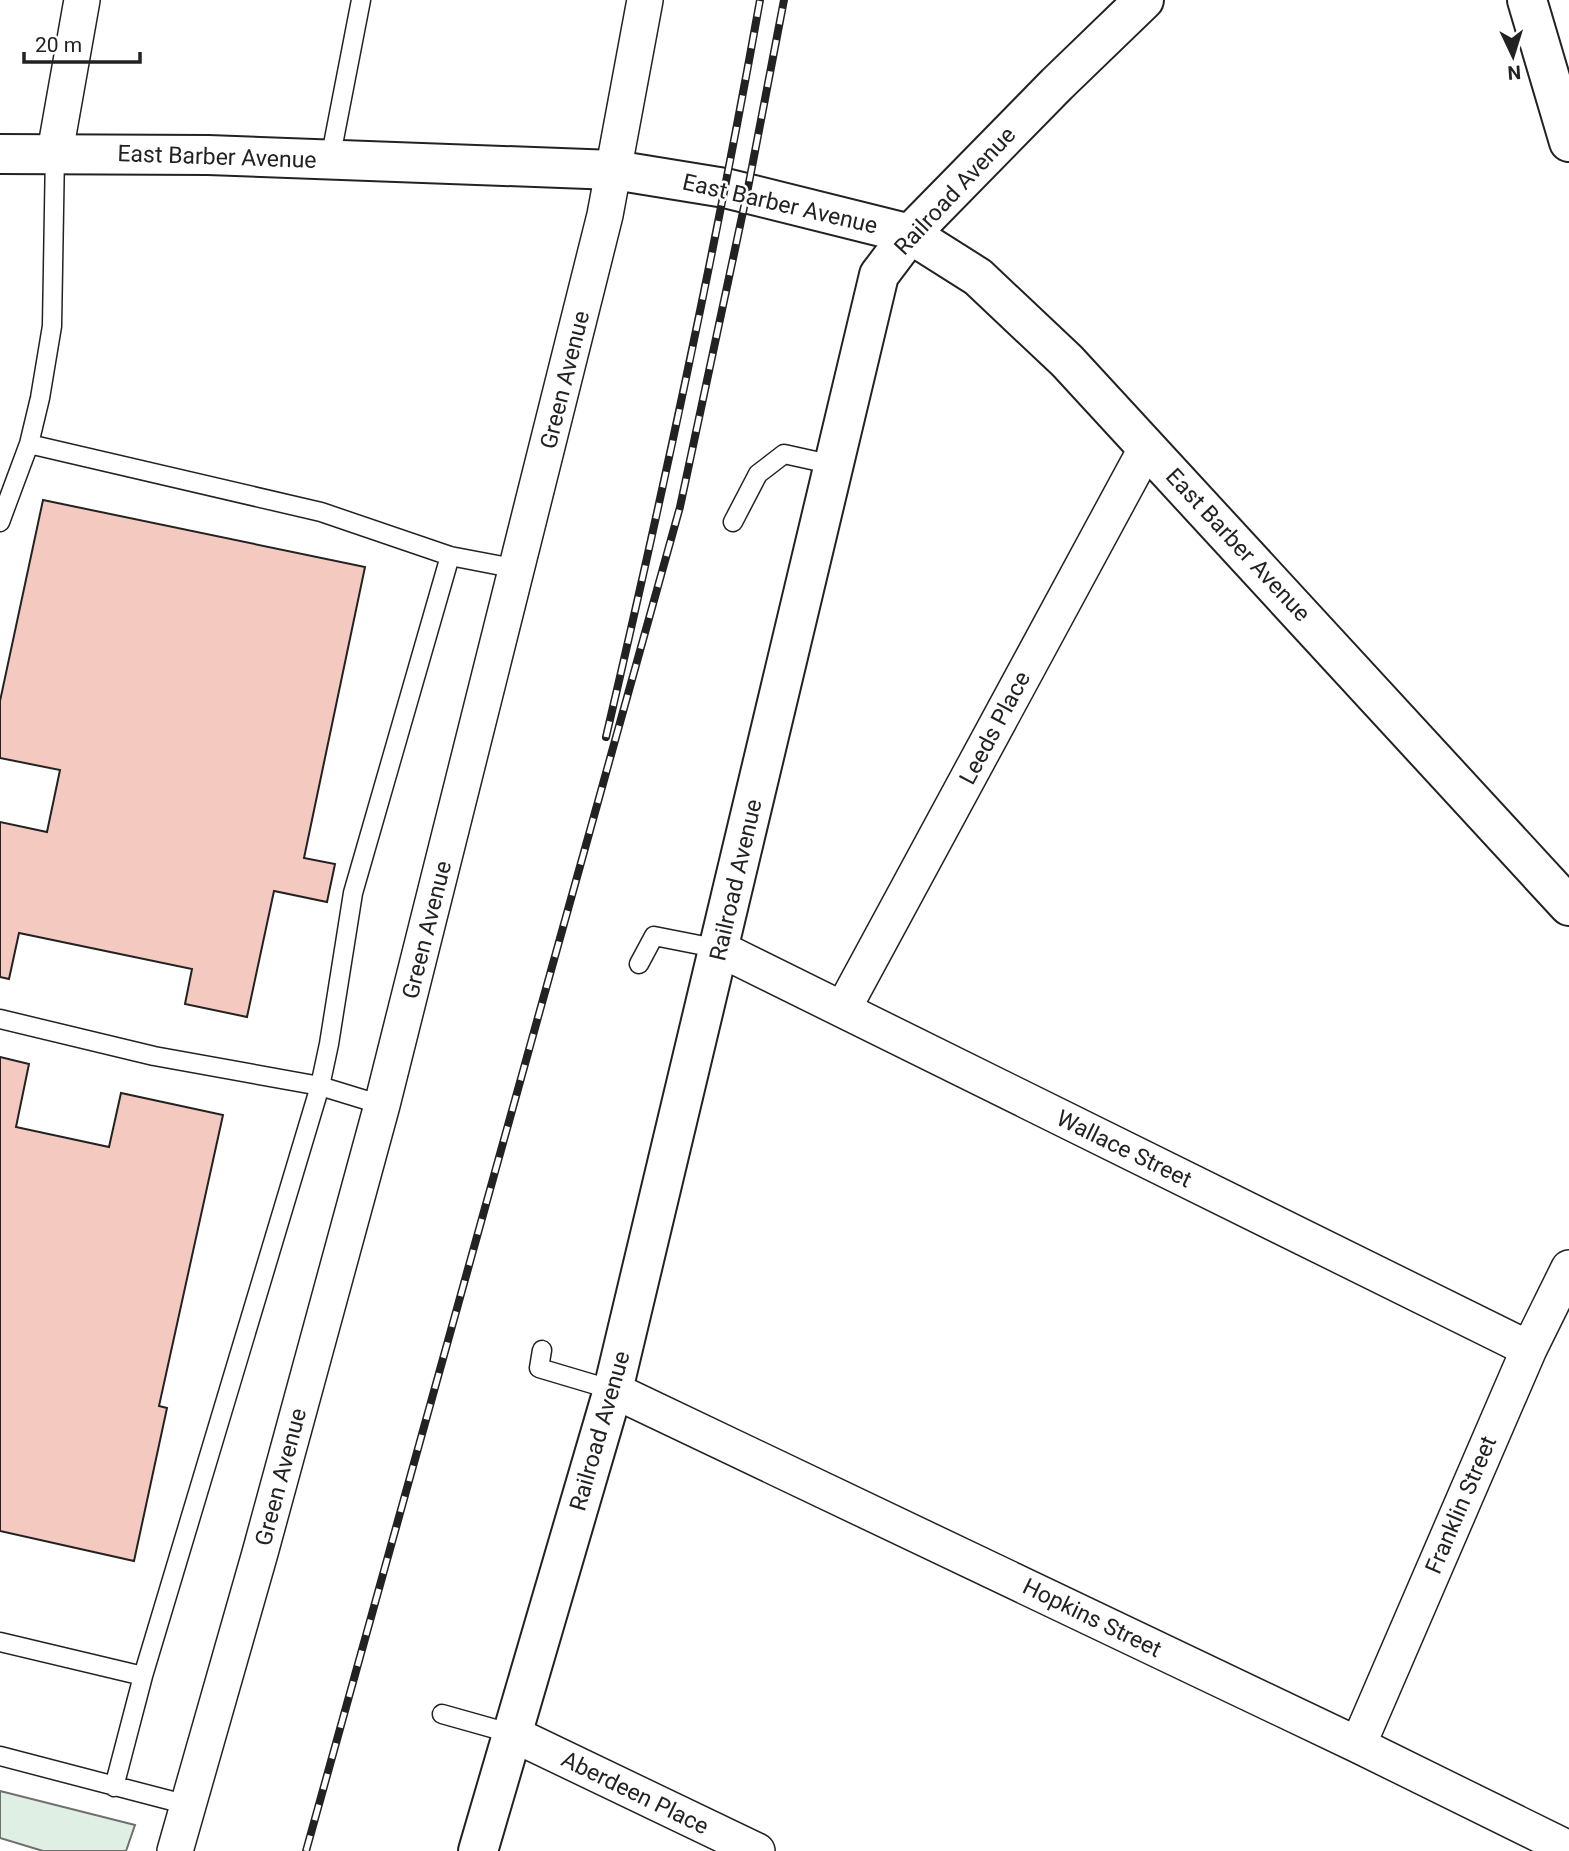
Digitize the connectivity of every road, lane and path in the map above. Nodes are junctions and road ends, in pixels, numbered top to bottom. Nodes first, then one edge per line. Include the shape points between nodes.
1 (82, 0) edge
2 (361, 0) edge
3 (645, 0) edge
4 (1144, 0) edge
5 (1527, 0) edge
6 (1569, 142) edge
7 (55, 152) junction
8 (0, 154) edge
9 (330, 160) junction
10 (614, 170) junction
11 (910, 234) junction
12 (29, 444) junction
13 (1147, 447) junction
14 (834, 465) junction
15 (0, 522) edge
16 (733, 522) dead end
17 (450, 556) junction
18 (518, 569) junction
19 (1569, 906) edge
20 (720, 949) junction
21 (639, 964) dead end
22 (843, 1009) junction
23 (0, 1019) edge
24 (320, 1086) junction
25 (383, 1105) junction
26 (1569, 1268) edge
27 (1529, 1349) junction
28 (542, 1350) dead end
29 (613, 1390) junction
30 (0, 1642) edge
31 (143, 1676) junction
32 (442, 1714) dead end
33 (513, 1734) junction
34 (1358, 1745) junction
35 (0, 1756) edge
36 (114, 1787) junction
37 (188, 1805) junction
38 (1569, 1849) edge
39 (175, 1851) edge
40 (478, 1851) edge
41 (757, 1851) edge

1 - 7 street
2 - 9 lane
3 - 10 street, Green Avenue
4 - 11 street, Railroad Avenue
5 - 6 street
7 - 8 street, East Barber Avenue
7 - 9 street, East Barber Avenue
7 - 12 lane via 52,326
9 - 10 street, East Barber Avenue
10 - 11 street, East Barber Avenue via 747,192
10 - 18 street, Green Avenue
11 - 13 street, East Barber Avenue via 978,277 1068,361
11 - 14 street, Railroad Avenue via 879,275
12 - 15 lane
12 - 17 lane via 321,512
13 - 19 street, East Barber Avenue
13 - 22 street, Leeds Place
14 - 16 lane via 784,454 758,474
14 - 20 street, Railroad Avenue
17 - 18 lane
17 - 24 lane via 353,893
18 - 25 street, Green Avenue
20 - 21 lane via 654,936
20 - 22 street, Wallace Street
20 - 29 street, Railroad Avenue
22 - 27 street, Wallace Street
23 - 24 lane via 154,1056
24 - 25 lane
24 - 31 lane
25 - 37 street, Green Avenue
26 - 27 street, Franklin Street
27 - 34 street, Franklin Street
28 - 29 lane via 539,1368
29 - 33 street, Railroad Avenue
29 - 34 street, Hopkins Street
30 - 31 lane
31 - 36 lane
32 - 33 lane
33 - 40 street, Railroad Avenue
33 - 41 street, Aberdeen Place
34 - 38 street, Hopkins Street
35 - 36 lane
36 - 37 lane
37 - 39 street, Green Avenue

